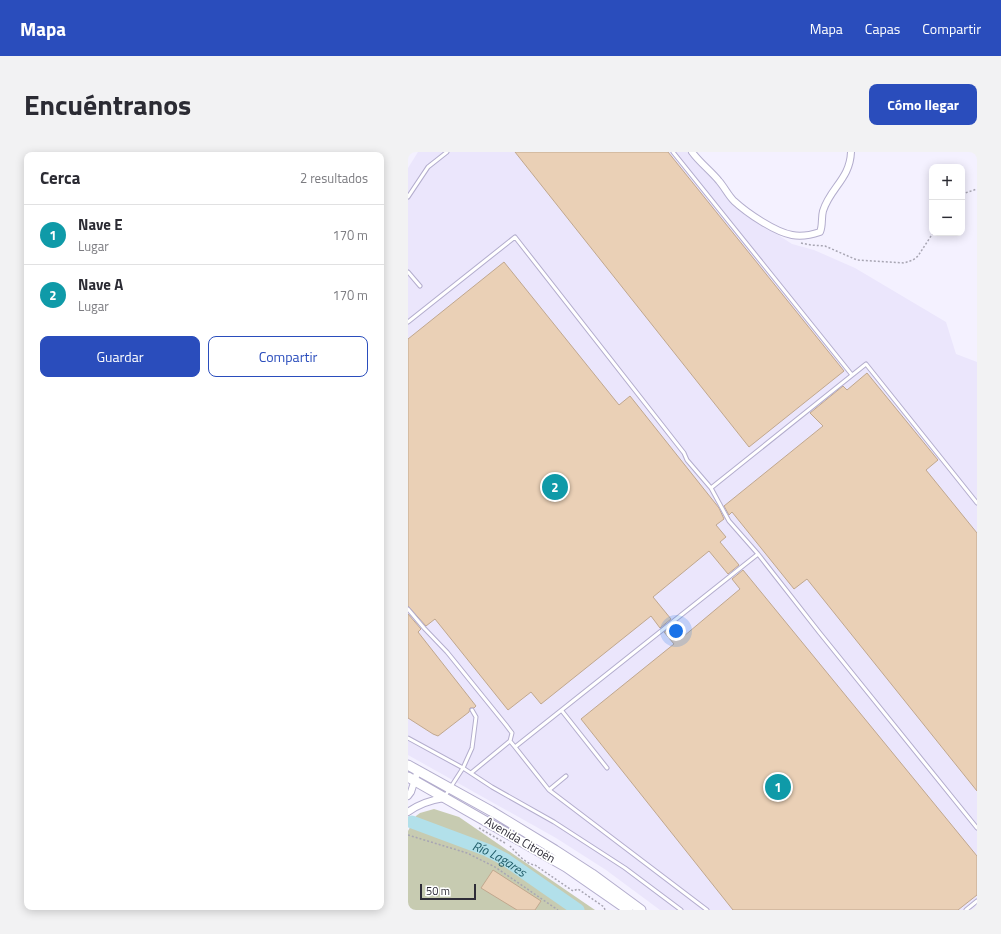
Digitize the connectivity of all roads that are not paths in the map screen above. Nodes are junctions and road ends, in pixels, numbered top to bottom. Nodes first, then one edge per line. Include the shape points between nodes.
1 (447, 152) edge
2 (673, 152) edge
3 (692, 152) edge
4 (851, 152) edge
5 (408, 197) edge
6 (408, 272) edge
7 (420, 286) dead end
8 (408, 322) edge
9 (852, 375) junction
10 (711, 488) junction
11 (977, 503) edge
12 (758, 554) junction
13 (408, 609) edge
14 (472, 710) dead end
15 (562, 711) junction
16 (408, 738) edge
17 (510, 741) junction
18 (515, 747) junction
19 (408, 765) edge
20 (463, 768) junction
21 (608, 768) dead end
22 (418, 770) junction
23 (471, 773) junction
24 (566, 776) dead end
25 (411, 778) edge
26 (450, 788) junction
27 (549, 790) junction
28 (408, 796) edge
29 (444, 798) junction
30 (408, 812) edge
31 (977, 828) edge
32 (977, 902) edge
33 (628, 910) edge
34 (641, 910) edge
35 (681, 910) edge
36 (707, 910) edge
37 (966, 910) edge

1 - 5 lane via 428,167
2 - 9 lane
3 - 4 street via 744,210 781,232 794,236 809,236 820,232 823,212 846,175
6 - 7 lane
8 - 10 lane via 515,237
9 - 10 lane
9 - 11 lane via 866,364
10 - 12 lane via 729,521
12 - 15 lane
12 - 31 lane
13 - 17 lane via 447,652 506,725 512,733
14 - 20 lane via 476,717 472,748
15 - 18 lane
15 - 21 lane
16 - 20 lane
17 - 18 lane
17 - 23 lane
18 - 27 lane
19 - 22 main road
20 - 23 lane
20 - 26 lane
22 - 25 street
22 - 26 main road
23 - 35 lane via 626,868
24 - 27 lane
25 - 28 street
25 - 29 main road, Avenida Citroën
26 - 29 lane
26 - 34 main road, Avenida Citroën via 592,874
27 - 36 lane
29 - 30 street via 426,802
29 - 33 main road, Avenida Citroën via 566,867
32 - 37 lane

